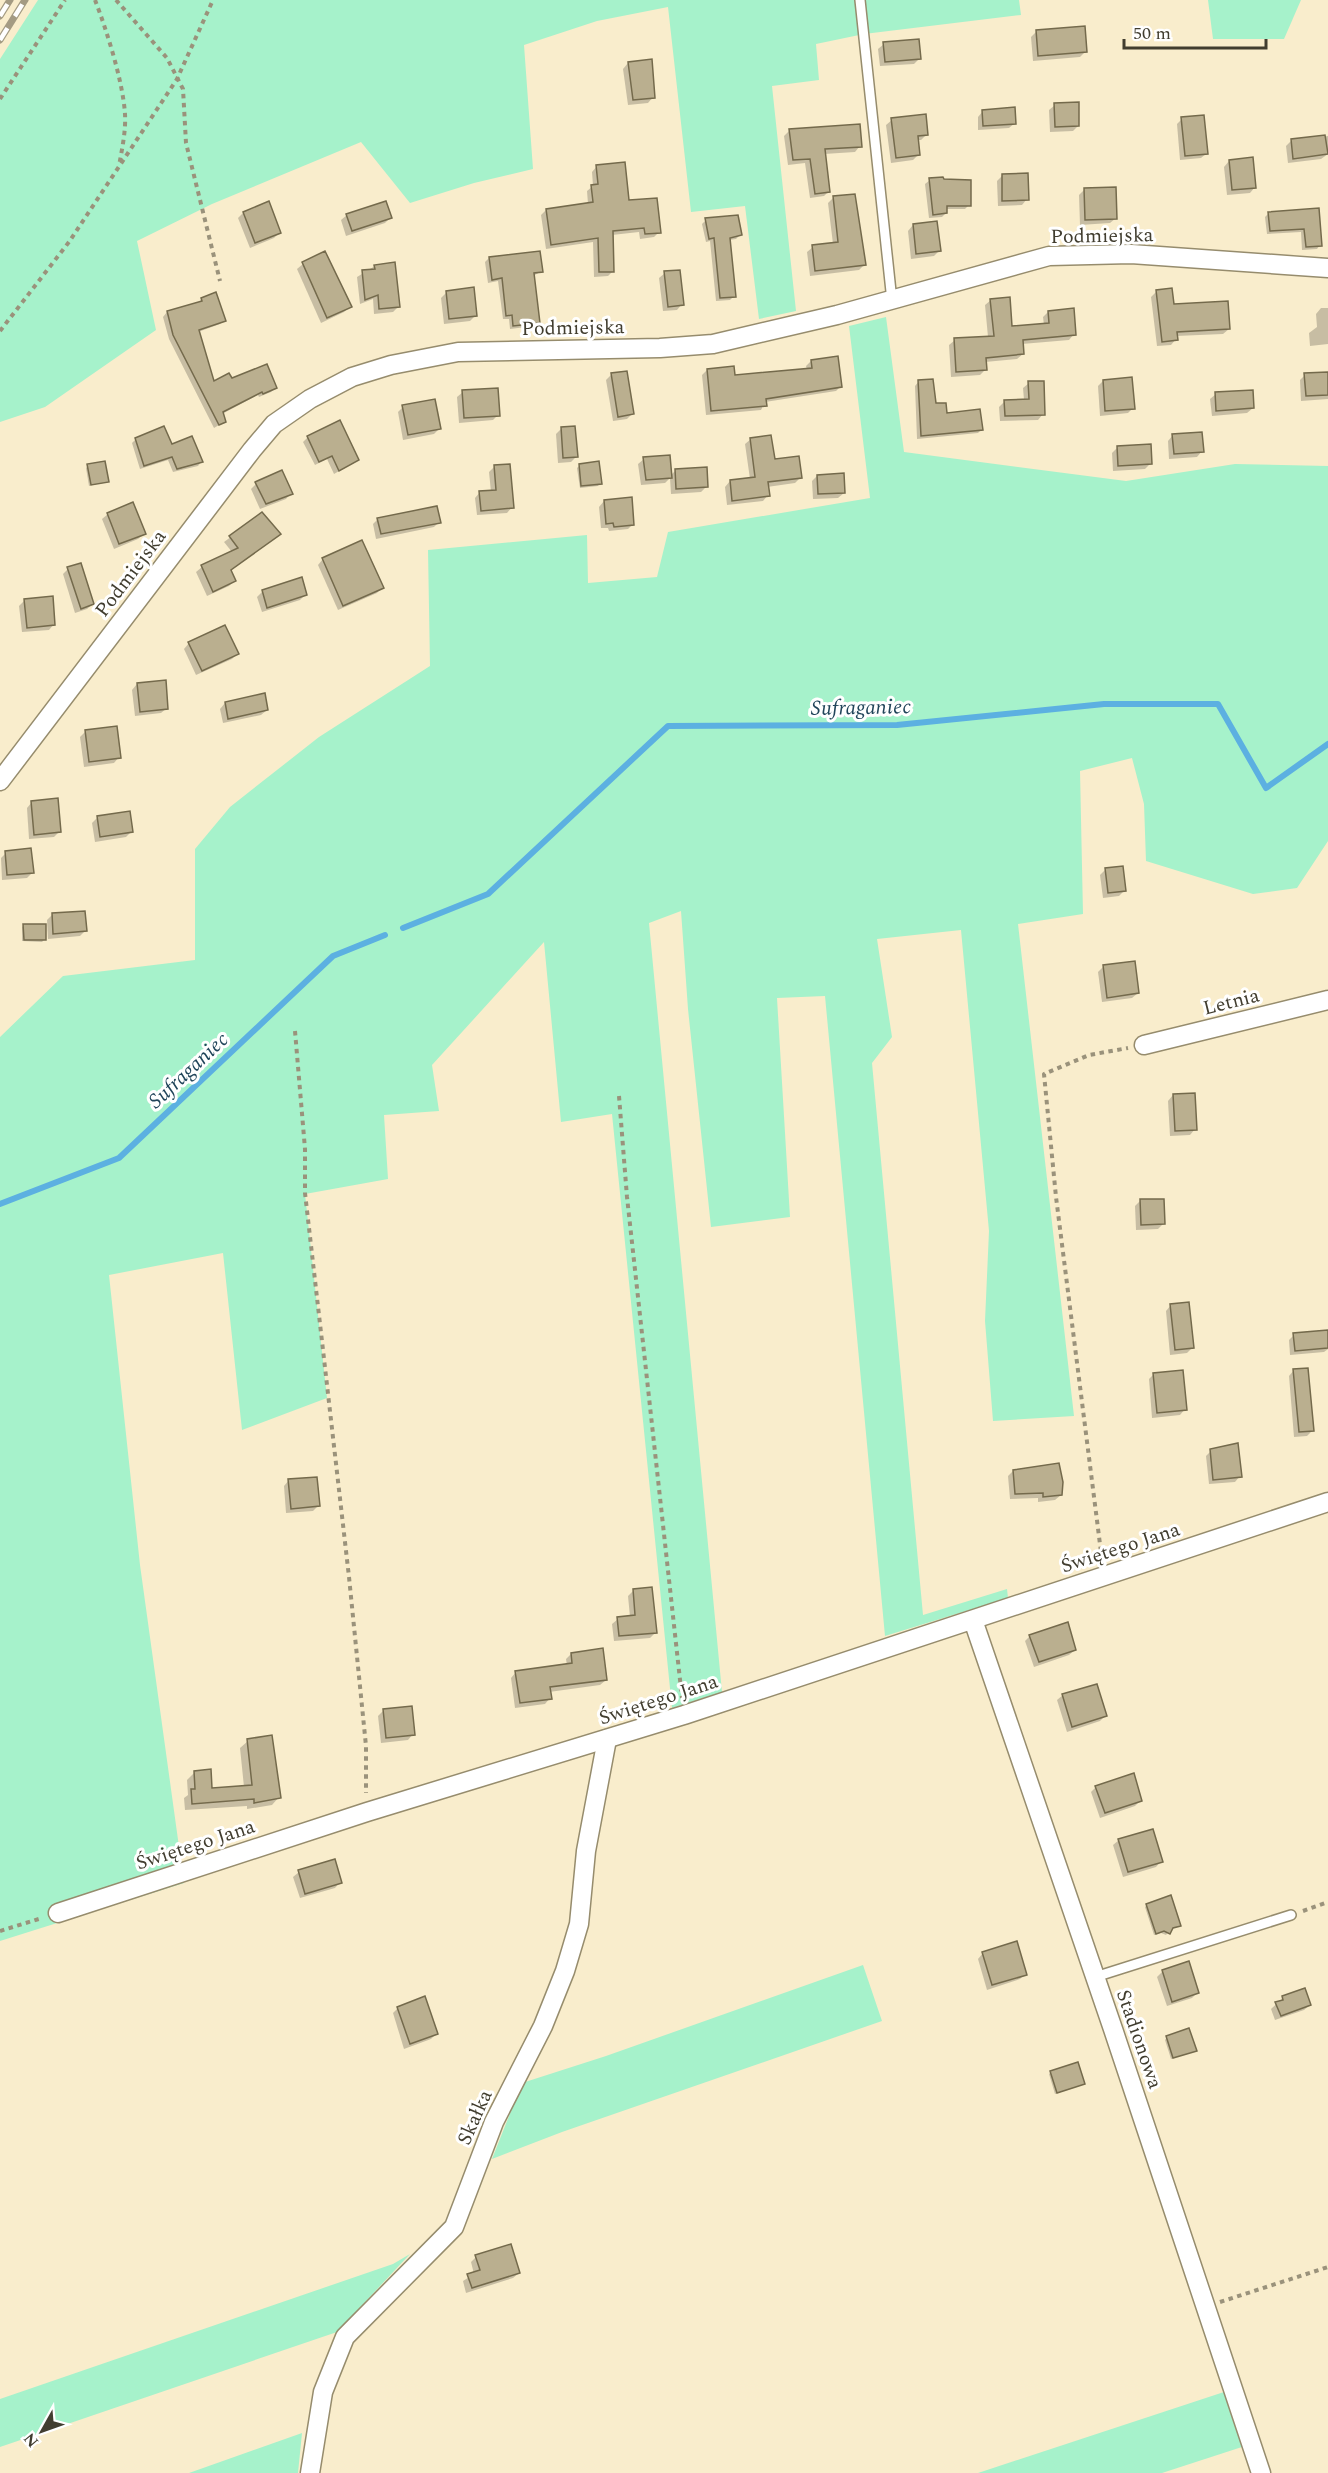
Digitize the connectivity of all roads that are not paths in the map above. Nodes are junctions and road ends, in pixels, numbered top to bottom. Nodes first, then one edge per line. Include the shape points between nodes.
1 (860, 0) edge
2 (1328, 268) edge
3 (892, 301) junction
4 (0, 781) edge
5 (1328, 1000) edge
6 (1144, 1046) road end
7 (1328, 1502) edge
8 (973, 1620) junction
9 (607, 1739) junction
10 (58, 1913) road end
11 (1291, 1915) road end
12 (1095, 1977) junction
13 (310, 2473) edge
14 (1261, 2473) edge

1 - 3 lane
2 - 3 street, Podmiejska via 1131,254 1049,256
3 - 4 street, Podmiejska via 713,344 458,352 352,377 310,399 274,424 252,450
5 - 6 street, Letnia
7 - 8 street, Świętego Jana
8 - 9 street, Świętego Jana
8 - 12 street, Stadionowa
9 - 10 street, Świętego Jana
9 - 13 street, Skałka via 586,1851 579,1924 565,1971 494,2122 454,2227 345,2337 323,2392
11 - 12 lane
12 - 14 street, Stadionowa

